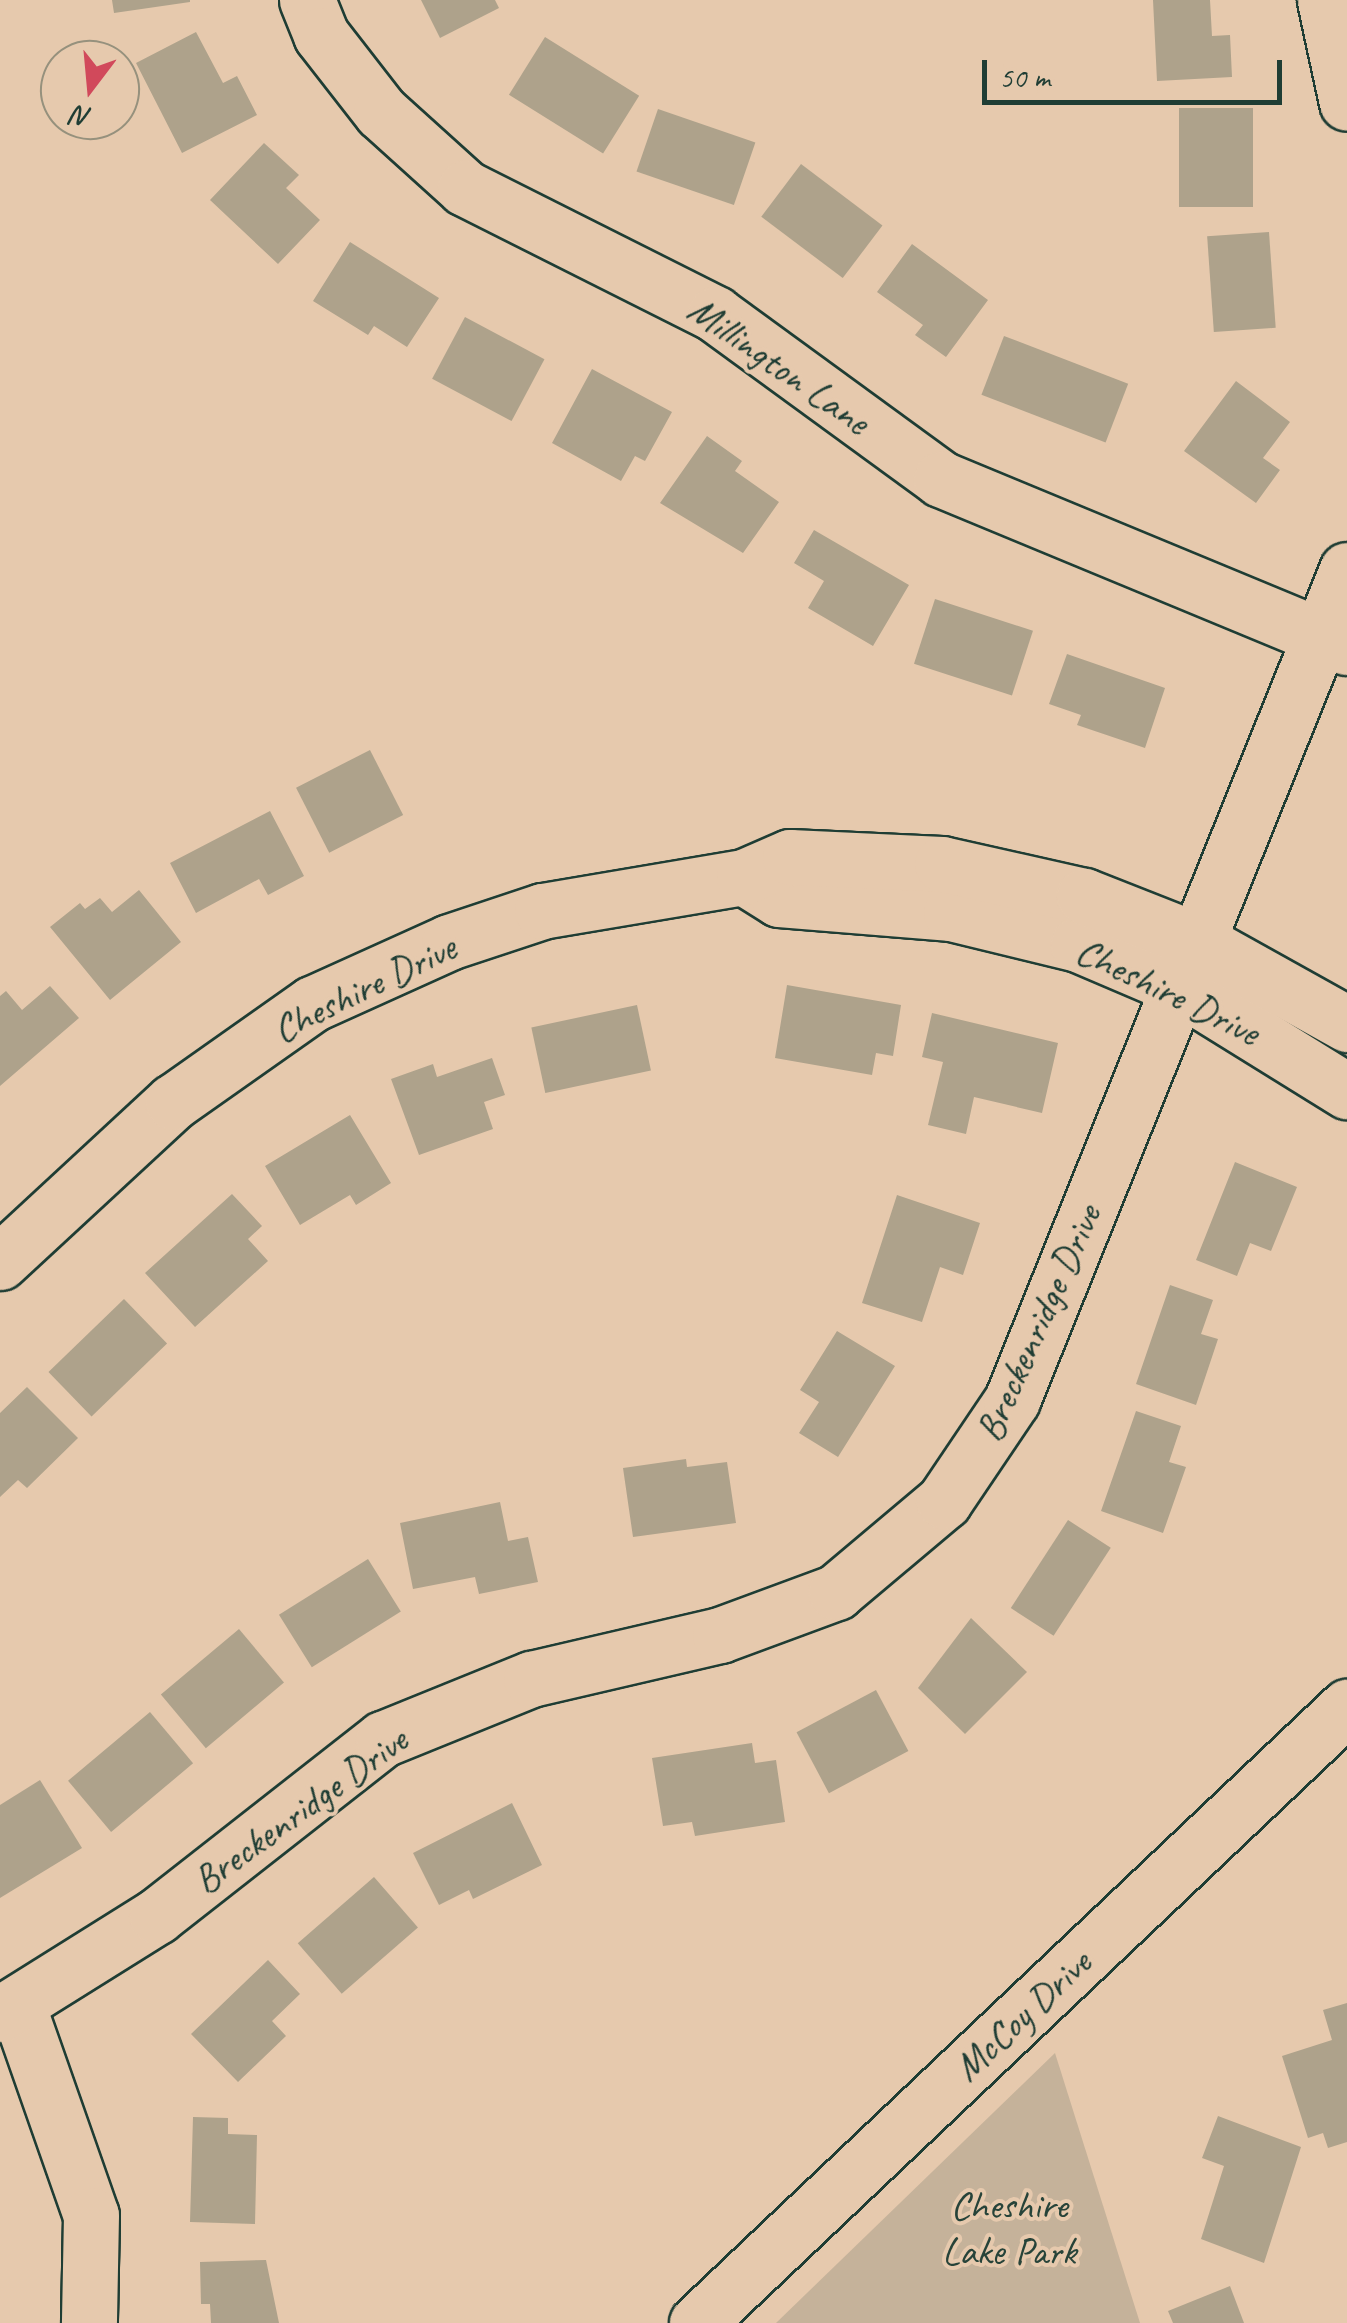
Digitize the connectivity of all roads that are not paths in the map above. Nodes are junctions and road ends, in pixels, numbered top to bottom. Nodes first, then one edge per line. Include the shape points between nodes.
1 (307, 0) edge
2 (1325, 0) edge
3 (1347, 103) edge
4 (1347, 570) edge
5 (1335, 642) edge
6 (1188, 964) junction
7 (1347, 1024) edge
8 (1347, 1091) edge
9 (1, 1259) edge
10 (1347, 1707) edge
11 (9, 2011) edge
12 (89, 2323) edge
13 (697, 2323) edge

1 - 5 street, Millington Lane via 321,35 381,112 465,188 715,314 941,479
2 - 3 street
4 - 5 street, Breckenridge Drive
5 - 6 street, Breckenridge Drive
6 - 7 street, Cheshire Drive
6 - 8 street, Cheshire Drive
6 - 9 street, Cheshire Drive via 1084,896 942,864 790,857 744,877 542,912 449,942 312,1004 173,1102
6 - 11 street, Breckenridge Drive via 1012,1400 977,1460 915,1529 836,1592 720,1635 531,1679 384,1739 157,1916
10 - 13 street, McCoy Drive
11 - 12 street via 92,2215

